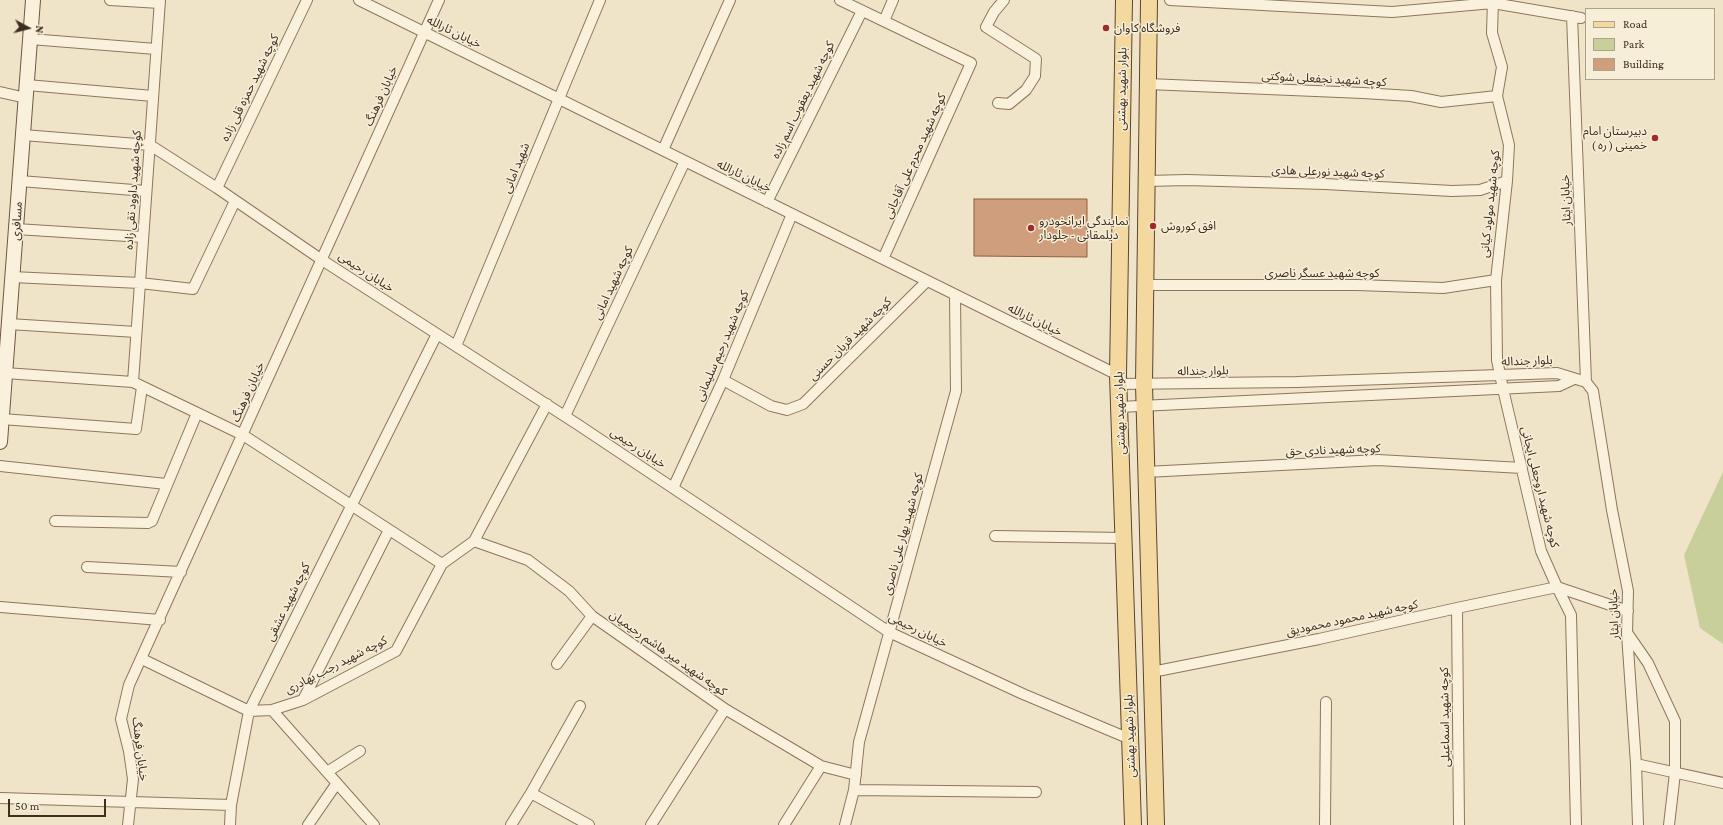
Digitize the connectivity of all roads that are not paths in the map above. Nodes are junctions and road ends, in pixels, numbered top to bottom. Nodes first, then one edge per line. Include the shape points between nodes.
1 (33, 0) edge
2 (110, 0) edge
3 (307, 0) edge
4 (359, 0) edge
5 (439, 0) edge
6 (600, 0) edge
7 (730, 0) edge
8 (840, 0) edge
9 (893, 0) edge
10 (1004, 0) edge
11 (1124, 0) edge
12 (1149, 0) edge
13 (1170, 0) edge
14 (160, 2) edge
15 (1493, 2) edge
16 (862, 11) junction
17 (884, 21) junction
18 (424, 32) junction
19 (30, 39) junction
20 (156, 49) junction
21 (1148, 84) junction
22 (0, 92) edge
23 (26, 92) junction
24 (153, 96) junction
25 (1497, 96) junction
26 (559, 99) junction
27 (998, 103) dead end
28 (23, 135) junction
29 (150, 145) junction
30 (663, 150) junction
31 (685, 161) junction
32 (20, 181) junction
33 (1147, 181) junction
34 (1507, 181) junction
35 (217, 188) junction
36 (146, 191) junction
37 (235, 201) junction
38 (767, 202) junction
39 (792, 214) junction
40 (16, 229) junction
41 (143, 237) junction
42 (883, 259) junction
43 (322, 260) junction
44 (12, 277) junction
45 (1496, 280) junction
46 (927, 281) junction
47 (140, 283) junction
48 (1146, 285) junction
49 (955, 294) junction
50 (5, 298) edge
51 (9, 324) junction
52 (136, 332) junction
53 (437, 334) junction
54 (456, 346) junction
55 (5, 373) junction
56 (1500, 375) junction
57 (1574, 379) junction
58 (723, 380) junction
59 (1118, 380) junction
60 (1354, 380) junction
61 (133, 382) junction
62 (1586, 382) junction
63 (1144, 384) junction
64 (142, 387) junction
65 (1503, 389) junction
66 (1351, 397) junction
67 (547, 404) junction
68 (1145, 406) junction
69 (1119, 407) junction
70 (197, 413) junction
71 (565, 416) junction
72 (2, 420) junction
73 (243, 435) junction
74 (0, 442) edge
75 (0, 466) edge
76 (1522, 468) junction
77 (1146, 472) junction
78 (166, 484) junction
79 (674, 488) junction
80 (351, 505) junction
81 (55, 521) dead end
82 (389, 530) junction
83 (995, 536) dead end
84 (1124, 538) junction
85 (474, 541) junction
86 (442, 564) junction
87 (87, 567) dead end
88 (181, 572) junction
89 (1557, 587) junction
90 (0, 607) edge
91 (1457, 608) junction
92 (1628, 611) junction
93 (592, 616) junction
94 (160, 620) junction
95 (889, 632) junction
96 (1627, 634) junction
97 (142, 659) junction
98 (557, 664) dead end
99 (1152, 672) junction
100 (303, 700) junction
101 (1326, 702) dead end
102 (580, 706) dead end
103 (725, 709) junction
104 (272, 710) junction
105 (249, 711) junction
106 (1130, 739) junction
107 (360, 751) dead end
108 (1636, 764) junction
109 (821, 766) junction
110 (327, 772) junction
111 (1675, 773) junction
112 (856, 775) junction
113 (337, 783) junction
114 (1723, 783) edge
115 (854, 790) junction
116 (1036, 792) dead end
117 (531, 793) junction
118 (0, 798) edge
119 (131, 802) junction
120 (231, 805) junction
121 (128, 825) edge
122 (230, 825) edge
123 (308, 825) edge
124 (374, 825) edge
125 (511, 825) edge
126 (589, 825) edge
127 (651, 825) edge
128 (784, 825) edge
129 (845, 825) edge
130 (1133, 825) edge
131 (1156, 825) edge
132 (1325, 825) edge
133 (1460, 825) edge
134 (1576, 825) edge
135 (1638, 825) edge
136 (1669, 825) edge

1 - 19 main road, مسافری
2 - 14 street
3 - 35 street, کوچه شهید حمزه قلی زاده
4 - 18 street, خیابان ثارالله
5 - 18 street, خیابان فرهنگ
6 - 26 street, شهید امانی
7 - 30 street
8 - 16 street
9 - 17 street
10 - 27 street via 986,27 1036,59 1035,76 1026,90 1009,104
11 - 59 main road, بلوار شهید بهشتی
12 - 21 main road, بلوار شهید بهشتی
13 - 15 street via 1392,12
14 - 20 street, کوچه شهید داوود تقی زاده
15 - 25 street, کوچه شهید مولود کیانی via 1492,32 1502,67
15 - 62 street, خیابان ایثار via 1577,17
16 - 17 street
16 - 38 street, کوچه شهید یعقوب اسم زاده
17 - 42 street, کوچه شهید محرم علی آقاجانی via 971,63
18 - 26 street, خیابان ثارالله
18 - 43 street, خیابان فرهنگ
19 - 20 street
19 - 23 main road, مسافری
20 - 24 street, کوچه شهید داوود تقی زاده
21 - 25 street, کوچه شهید نجفعلی شوکتی via 1363,93 1411,96 1441,102
21 - 33 main road, بلوار شهید بهشتی
22 - 23 street
23 - 24 street
23 - 28 main road, مسافری
24 - 29 street, کوچه شهید داوود تقی زاده
25 - 34 street, کوچه شهید مولود کیانی via 1509,145
26 - 30 street, خیابان ثارالله
26 - 54 street, شهید امانی
28 - 29 street
28 - 32 main road, مسافری
29 - 35 street, خیابان رحیمی
29 - 36 street, کوچه شهید داوود تقی زاده
30 - 31 street, خیابان ثارالله
31 - 38 street, خیابان ثارالله
31 - 71 street, کوچه شهید امانی
32 - 36 street
32 - 40 main road, مسافری
33 - 34 street, کوچه شهید نورعلی هادی via 1325,184 1452,191 1480,190
33 - 48 main road, بلوار شهید بهشتی
34 - 45 street, کوچه شهید مولود کیانی
35 - 37 street, خیابان رحیمی
36 - 41 street, کوچه شهید داوود تقی زاده
37 - 43 street, خیابان رحیمی
37 - 47 street via 193,290
38 - 39 street, خیابان ثارالله
39 - 42 street, خیابان ثارالله
39 - 58 street, کوچه شهید رحیم سلیمانی
40 - 41 street
40 - 44 main road, مسافری
41 - 47 street, کوچه شهید داوود تقی زاده
42 - 46 street, خیابان ثارالله
43 - 53 street, خیابان رحیمی
43 - 73 street, خیابان فرهنگ
44 - 47 street
44 - 50 main road, مسافری
45 - 48 street, کوچه شهید عسگر ناصری via 1443,288 1357,285
45 - 56 street, کوچه شهید مولود کیانی via 1497,360
46 - 49 street, خیابان ثارالله
46 - 58 street, کوچه شهید قربان حسنی via 803,404 787,410 759,400
47 - 52 street, کوچه شهید داوود تقی زاده
48 - 63 main road, بلوار شهید بهشتی
49 - 59 street, خیابان ثارالله
49 - 95 street, کوچه شهید بهار علی ناصری via 956,391
50 - 51 main road, مسافری
51 - 52 street
51 - 55 main road, مسافری
52 - 61 street, کوچه شهید داوود تقی زاده
53 - 54 street, خیابان رحیمی
53 - 80 street, کوچه شهید عشقی
54 - 67 street, خیابان رحیمی
55 - 61 street
55 - 72 main road, مسافری
56 - 57 street, بلوار جنداله via 1557,373
56 - 60 street, بلوار جنداله
56 - 65 street, کوچه شهید مولود کیانی
57 - 62 street
57 - 65 street via 1559,386
58 - 79 street, کوچه شهید رحیم سلیمانی
59 - 63 street, بلوار جنداله
59 - 69 main road, بلوار شهید بهشتی
60 - 63 street, بلوار جنداله
60 - 66 street
61 - 64 street
62 - 92 street, خیابان ایثار via 1593,391 1628,591
63 - 68 main road, بلوار شهید بهشتی
64 - 70 street
64 - 72 street via 136,428
65 - 66 street
65 - 76 street, کوچه شهید اروجعلی ایجانی
66 - 68 street
67 - 71 street, خیابان رحیمی
67 - 85 street
68 - 69 street
68 - 77 main road, بلوار شهید بهشتی
69 - 84 main road, بلوار شهید بهشتی
70 - 73 street
70 - 78 street
71 - 79 street, خیابان رحیمی
72 - 74 main road, مسافری
73 - 80 street
73 - 88 street, خیابان فرهنگ
75 - 78 street
76 - 77 street, کوچه شهید نادی حق via 1378,460
76 - 89 street, کوچه شهید اروجعلی ایجانی via 1541,551
77 - 99 main road, بلوار شهید بهشتی
78 - 81 street via 152,521 148,523
79 - 95 street, خیابان رحیمی
80 - 82 street
80 - 105 street, کوچه شهید عشقی
82 - 86 street
82 - 100 street
83 - 84 street
84 - 106 main road, بلوار شهید بهشتی
85 - 86 street, کوچه شهید رجب بهادری
85 - 93 street, کوچه شهید میر هاشم رحیمیان via 528,560 569,590
86 - 100 street, کوچه شهید رجب بهادری via 396,651
87 - 88 street
88 - 94 street, خیابان فرهنگ
89 - 91 street, کوچه شهید محمود محمودیق
89 - 92 street
89 - 134 street, کوچه شهید اروجعلی ایجانی via 1571,615
90 - 94 street
91 - 99 street, کوچه شهید محمود محمودیق via 1320,639
91 - 133 street, کوچه شهید اسماعیلی
92 - 96 street, خیابان ایثار
93 - 98 street
93 - 103 street, کوچه شهید میر هاشم رحیمیان
94 - 97 street, خیابان فرهنگ
95 - 106 street, خیابان رحیمی via 1023,694
95 - 112 street, کوچه شهید بهار علی ناصری via 859,742
96 - 108 street, خیابان ایثار
96 - 111 street via 1648,663 1675,721
97 - 105 street
97 - 119 street, خیابان فرهنگ via 129,686 121,719 133,779
99 - 131 main road, بلوار شهید بهشتی
100 - 104 street, کوچه شهید رجب بهادری
101 - 132 street
102 - 117 street
103 - 109 street, کوچه شهید میر هاشم رحیمیان
103 - 127 street
104 - 105 street, کوچه شهید رجب بهادری
104 - 110 street
105 - 120 street, کوچه شهید عشقی
106 - 130 main road, بلوار شهید بهشتی
107 - 110 street
108 - 111 street
108 - 135 street, خیابان ایثار
109 - 112 street, کوچه شهید میر هاشم رحیمیان
109 - 128 street
110 - 113 street
111 - 114 street
111 - 136 street
112 - 115 street, کوچه شهید بهار علی ناصری
113 - 123 street
113 - 124 street
115 - 116 street
115 - 129 street, کوچه شهید بهار علی ناصری
117 - 125 street
117 - 126 street
118 - 119 street
119 - 120 street
119 - 121 street, خیابان فرهنگ
120 - 122 street, کوچه شهید عشقی

